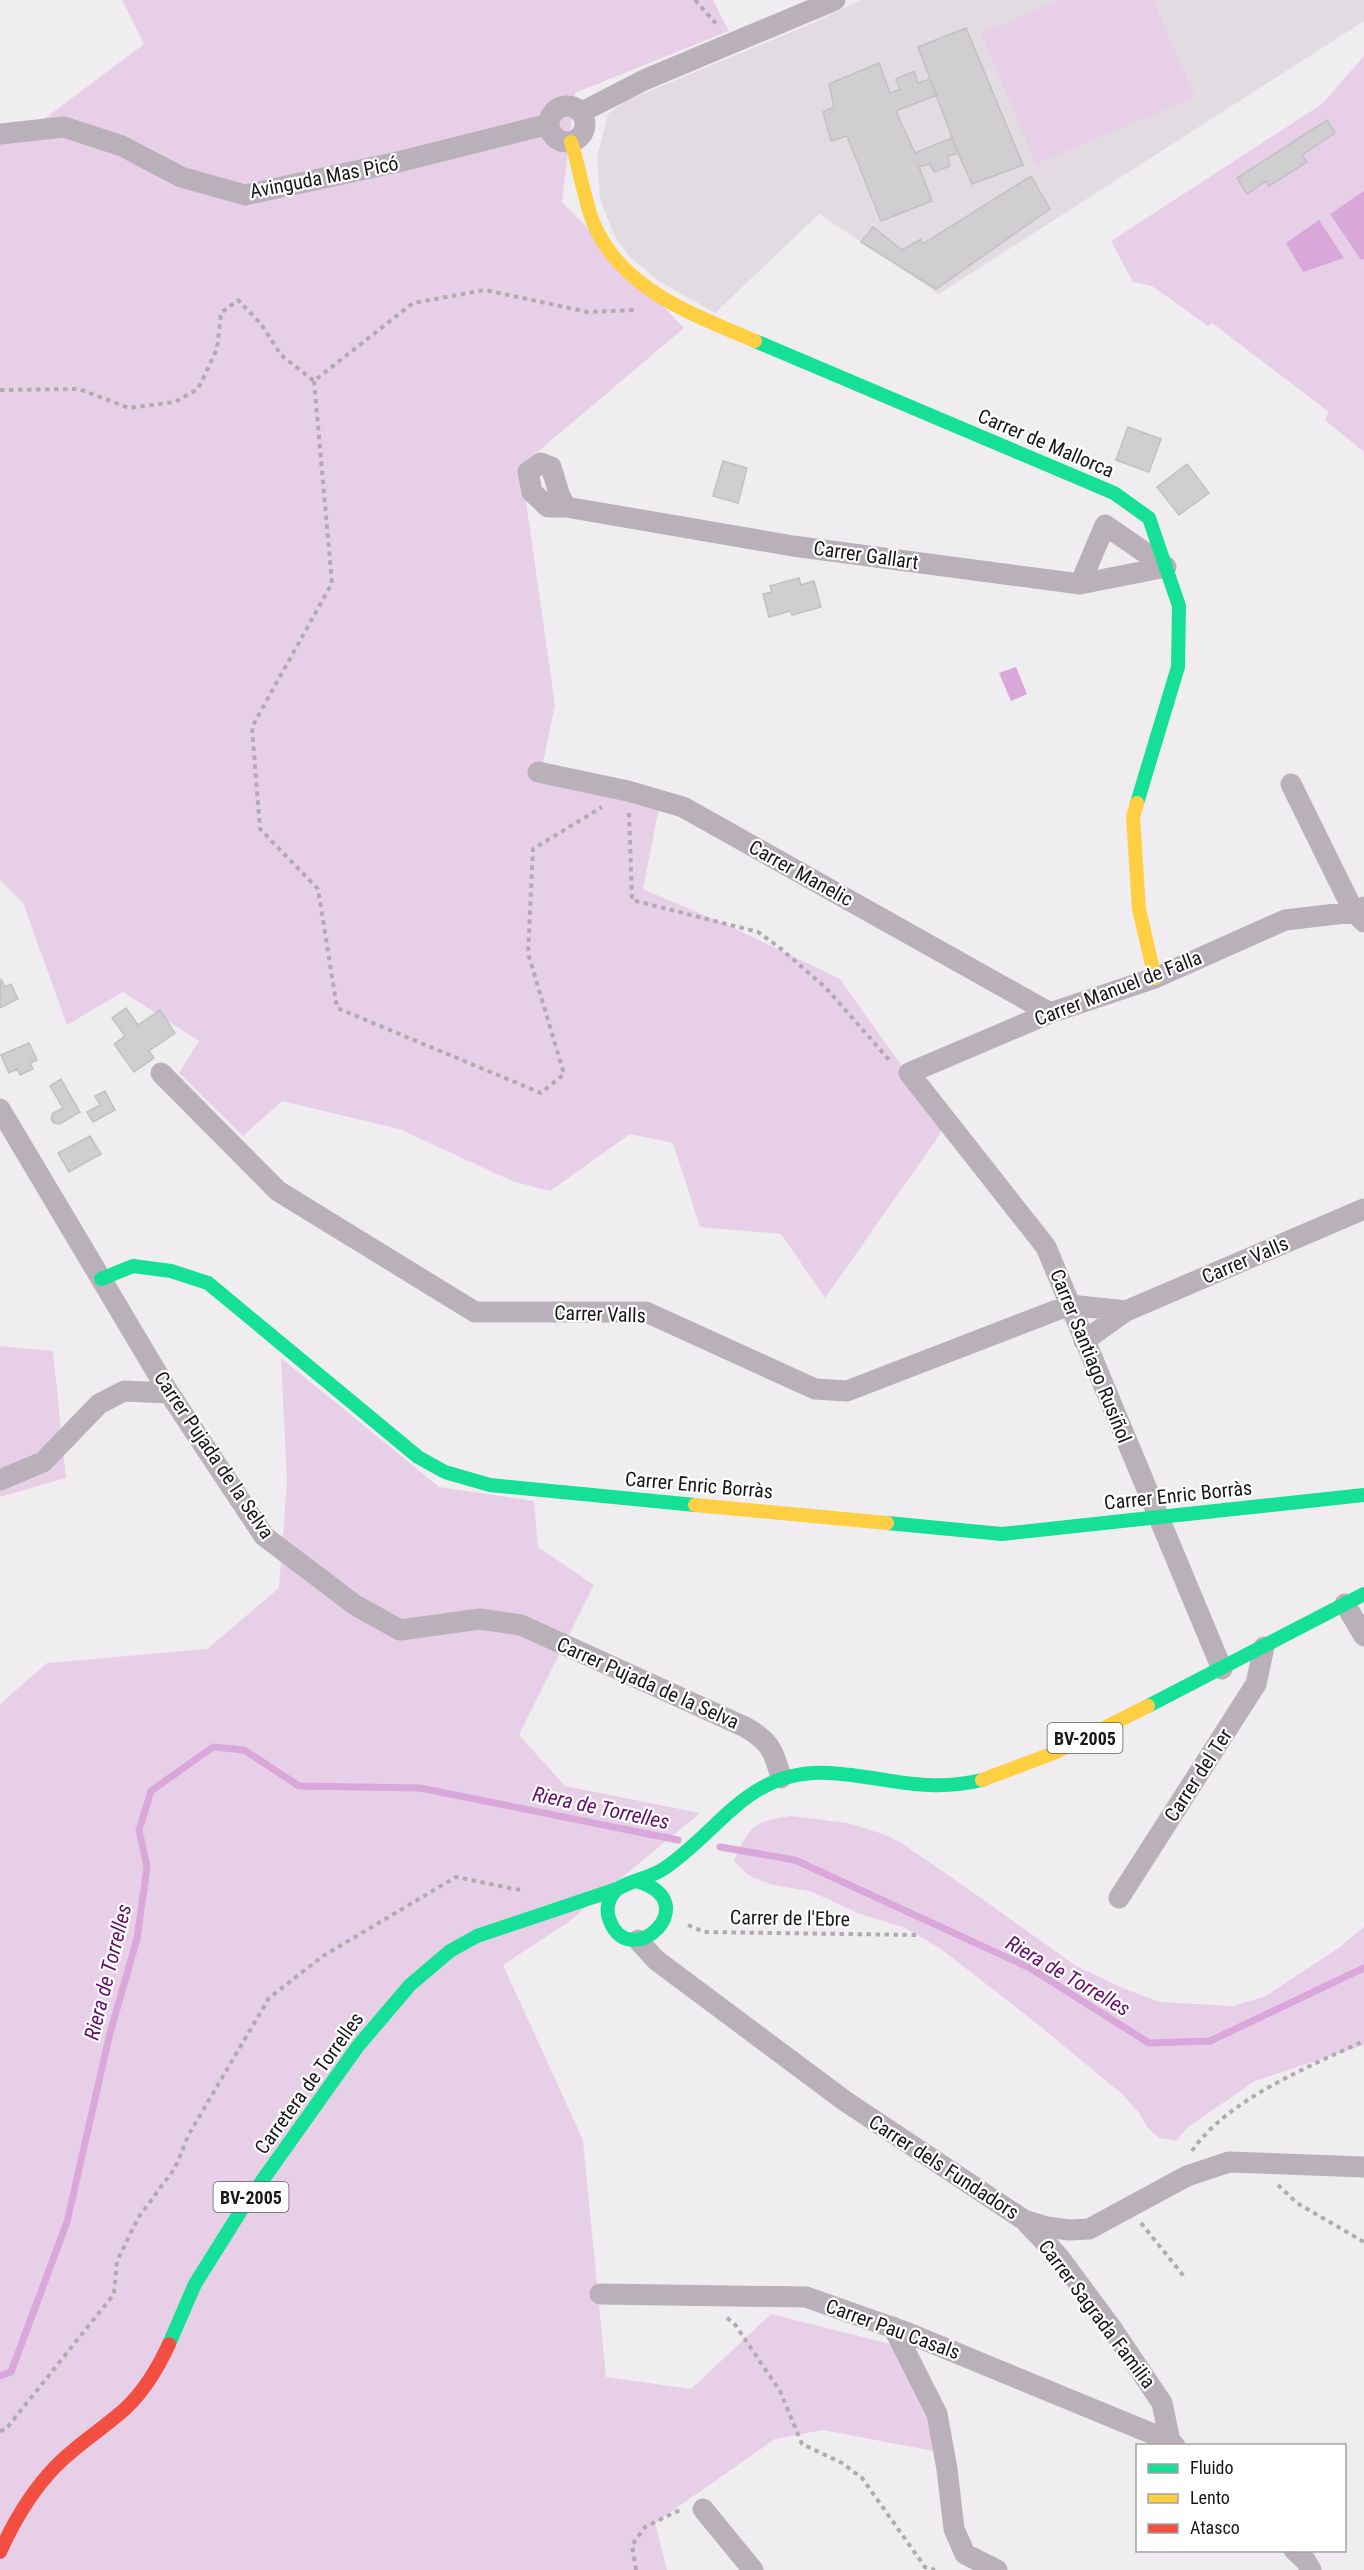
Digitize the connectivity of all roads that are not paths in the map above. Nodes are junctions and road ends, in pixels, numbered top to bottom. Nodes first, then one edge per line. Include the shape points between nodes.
1 (835, 0) edge
2 (582, 112) junction
3 (549, 124) junction
4 (0, 134) edge
5 (571, 142) junction
6 (566, 507) dead end
7 (1166, 567) junction
8 (1080, 584) junction
9 (538, 772) dead end
10 (1291, 784) dead end
11 (1361, 914) edge
12 (1155, 978) junction
13 (1050, 1013) junction
14 (161, 1073) dead end
15 (909, 1073) joint
16 (0, 1109) edge
17 (1364, 1209) edge
18 (100, 1279) junction
19 (1070, 1305) junction
20 (1126, 1311) junction
21 (1084, 1341) junction
22 (169, 1393) junction
23 (0, 1480) edge
24 (1364, 1495) edge
25 (1157, 1517) junction
26 (1355, 1599) edge
27 (1364, 1636) edge
28 (1264, 1647) junction
29 (1222, 1669) junction
30 (781, 1778) junction
31 (694, 1845) junction
32 (680, 1876) dead end
33 (639, 1881) junction
34 (617, 1889) junction
35 (672, 1891) dead end
36 (1119, 1898) dead end
37 (560, 1909) junction
38 (666, 1911) junction
39 (610, 1922) junction
40 (638, 1940) junction
41 (1364, 2167) edge
42 (1024, 2220) junction
43 (600, 2295) dead end
44 (893, 2327) junction
45 (1172, 2443) edge
46 (703, 2509) road end
47 (0, 2552) edge
48 (1296, 2552) edge
49 (753, 2570) edge
50 (997, 2570) edge
51 (1311, 2570) edge

1 - 2 street via 644,80
2 - 3 street, Avinguda Mas Picó via 573,106 559,107
2 - 5 street via 585,130
3 - 4 street, Avinguda Mas Picó via 245,195 181,177 122,146 64,127
3 - 5 street via 555,138
5 - 7 street, Carrer de Mallorca via 599,240 628,274 681,309 1114,493 1149,518
6 - 8 street, Carrer Gallart via 793,546
7 - 8 street, Carrer Gallart
7 - 8 street via 1105,525
7 - 12 street, Carrer de Mallorca via 1179,606 1179,667 1133,817 1139,909
9 - 13 street, Carrer Manelic via 683,807
10 - 11 street
11 - 12 street, Carrer Manuel de Falla via 1285,920
12 - 13 street, Carrer Manuel de Falla
13 - 15 street, Carrer Manuel de Falla
14 - 19 street, Carrer Valls via 278,1191 476,1312 646,1312 815,1389 847,1391
15 - 19 street, Carrer Santiago Rusiñol via 1046,1247
16 - 18 street, Carrer Pujada de la Selva
17 - 20 street, Carrer Valls
18 - 22 street, Carrer Pujada de la Selva
18 - 25 street, Carrer Enric Borràs via 134,1266 171,1271 208,1283 418,1457 445,1472 490,1485 1002,1534
19 - 20 street, Carrer Valls
19 - 21 street, Carrer Santiago Rusiñol
20 - 21 street, Carrer Valls
21 - 25 street, Carrer Santiago Rusiñol
22 - 23 street via 124,1391 99,1404 43,1461
22 - 30 street, Carrer Pujada de la Selva via 264,1536 355,1605 400,1630 480,1619 521,1625 763,1737
24 - 25 street, Carrer Enric Borràs
25 - 29 street, Carrer Santiago Rusiñol
26 - 27 street
26 - 28 street, BV-2005
28 - 29 street, BV-2005
28 - 36 street, Carrer del Ter via 1256,1684
29 - 30 street, BV-2005 via 998,1777 937,1786 814,1772
30 - 31 street, BV-2005 via 743,1796
31 - 32 street, BV-2005
31 - 33 street, BV-2005 via 657,1874
33 - 34 street, BV-2005
33 - 38 street via 656,1888
34 - 37 street, Carretera de Torrelles / BV-2005
34 - 39 street via 608,1905
35 - 38 street
37 - 39 street
37 - 47 street, Carretera de Torrelles / BV-2005 via 520,1918 450,1951 415,1980 381,2017 221,2240 186,2300 146,2386 112,2421 56,2466 13,2522
38 - 40 street via 656,1933
39 - 40 street via 624,1937
40 - 42 street, Carrer dels Fundadors via 656,1960 845,2101
41 - 42 street, Carrer dels Fundadors via 1229,2162 1187,2176 1089,2229 1047,2227
42 - 45 street, Carrer Sagrada Familia via 1059,2257 1162,2403
43 - 44 street, Carrer Pau Casals via 806,2297
44 - 45 street, Carrer Pau Casals
44 - 50 street via 937,2414 954,2529 965,2554
46 - 49 street
48 - 51 street

